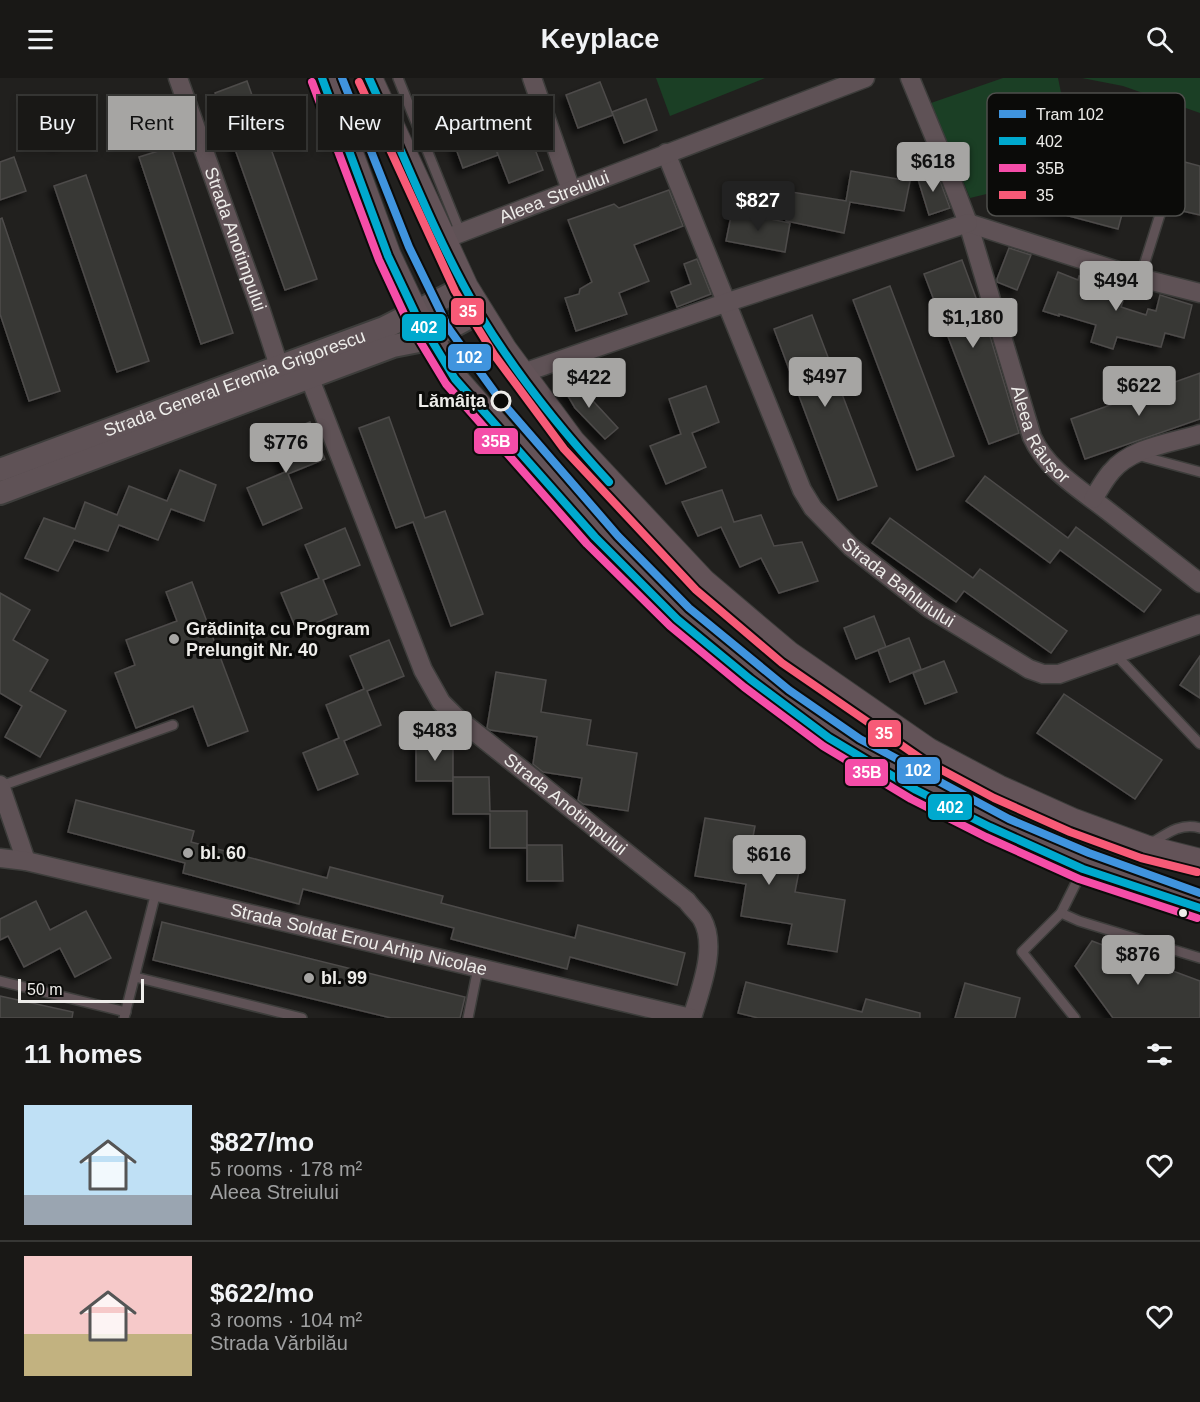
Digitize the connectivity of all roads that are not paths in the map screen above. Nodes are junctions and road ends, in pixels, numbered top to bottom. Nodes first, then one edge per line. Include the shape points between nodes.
1 (178, 78) edge
2 (322, 78) edge
3 (369, 78) edge
4 (398, 78) edge
5 (532, 78) edge
6 (865, 78) edge
7 (910, 78) edge
8 (666, 153) junction
9 (571, 190) junction
10 (1160, 216) edge
11 (968, 223) junction
12 (451, 236) junction
13 (1140, 278) junction
14 (465, 288) junction
15 (1200, 293) edge
16 (725, 303) junction
17 (480, 312) junction
18 (416, 313) junction
19 (429, 339) junction
20 (279, 366) junction
21 (306, 367) junction
22 (520, 374) junction
23 (1200, 434) edge
24 (1135, 454) junction
25 (0, 470) edge
26 (1200, 472) edge
27 (0, 493) edge
28 (1093, 499) junction
29 (1200, 583) edge
30 (1200, 624) edge
31 (1115, 654) junction
32 (173, 725) dead end
33 (1200, 744) edge
34 (0, 786) edge
35 (1200, 828) edge
36 (1145, 848) junction
37 (0, 858) edge
38 (26, 861) junction
39 (1200, 862) edge
40 (1083, 869) junction
41 (156, 892) junction
42 (1200, 908) edge
43 (1061, 913) junction
44 (1200, 958) edge
45 (478, 968) junction
46 (135, 977) junction
47 (0, 981) edge
48 (125, 1015) edge
49 (302, 1018) edge
50 (468, 1018) edge
51 (692, 1018) edge
52 (1075, 1018) edge

1 - 20 street, Strada Anotimpului
2 - 18 main road via 388,256
3 - 12 main road
4 - 12 lane
5 - 9 street
6 - 8 street, Aleea Streiului
7 - 11 street, Aleea Râușor
8 - 9 street, Aleea Streiului
8 - 16 street
9 - 12 street, Aleea Streiului
10 - 13 lane
11 - 13 street
11 - 16 street
11 - 28 street, Aleea Râușor via 1032,437 1044,459
12 - 14 main road
13 - 15 street
14 - 17 main road
14 - 18 street, Strada General Eremia Grigorescu
16 - 22 street
16 - 31 street, Strada Bahluiului via 802,490 813,508 851,547 929,608 1029,669 1059,674
17 - 19 street, Strada General Eremia Grigorescu
17 - 22 main road
18 - 19 main road
18 - 21 street, Strada General Eremia Grigorescu
19 - 21 street, Strada General Eremia Grigorescu
19 - 40 main road via 455,379 595,537 677,619 750,680 829,738 916,790
20 - 21 street, Strada General Eremia Grigorescu
20 - 25 street, Strada General Eremia Grigorescu
21 - 27 street, Strada General Eremia Grigorescu
21 - 51 street, Strada Anotimpului via 423,670 441,702 687,901 703,920 709,948
22 - 36 main road via 572,441 703,582 788,654 928,751 998,788
23 - 24 street
24 - 26 lane
24 - 28 street via 1111,471
28 - 29 street, Aleea Râușor
30 - 31 street, Strada Bahluiului
31 - 33 lane
32 - 34 lane
34 - 38 street
35 - 36 lane via 1181,827
36 - 39 main road
37 - 38 street, Strada Soldat Erou Arhip Nicolae
38 - 41 street, Strada Soldat Erou Arhip Nicolae
40 - 42 main road
40 - 43 lane
41 - 45 street, Strada Soldat Erou Arhip Nicolae
41 - 46 lane
43 - 44 lane
43 - 52 lane via 1022,952
45 - 50 lane
45 - 51 street, Strada Soldat Erou Arhip Nicolae
46 - 48 lane
46 - 49 lane
47 - 48 lane

